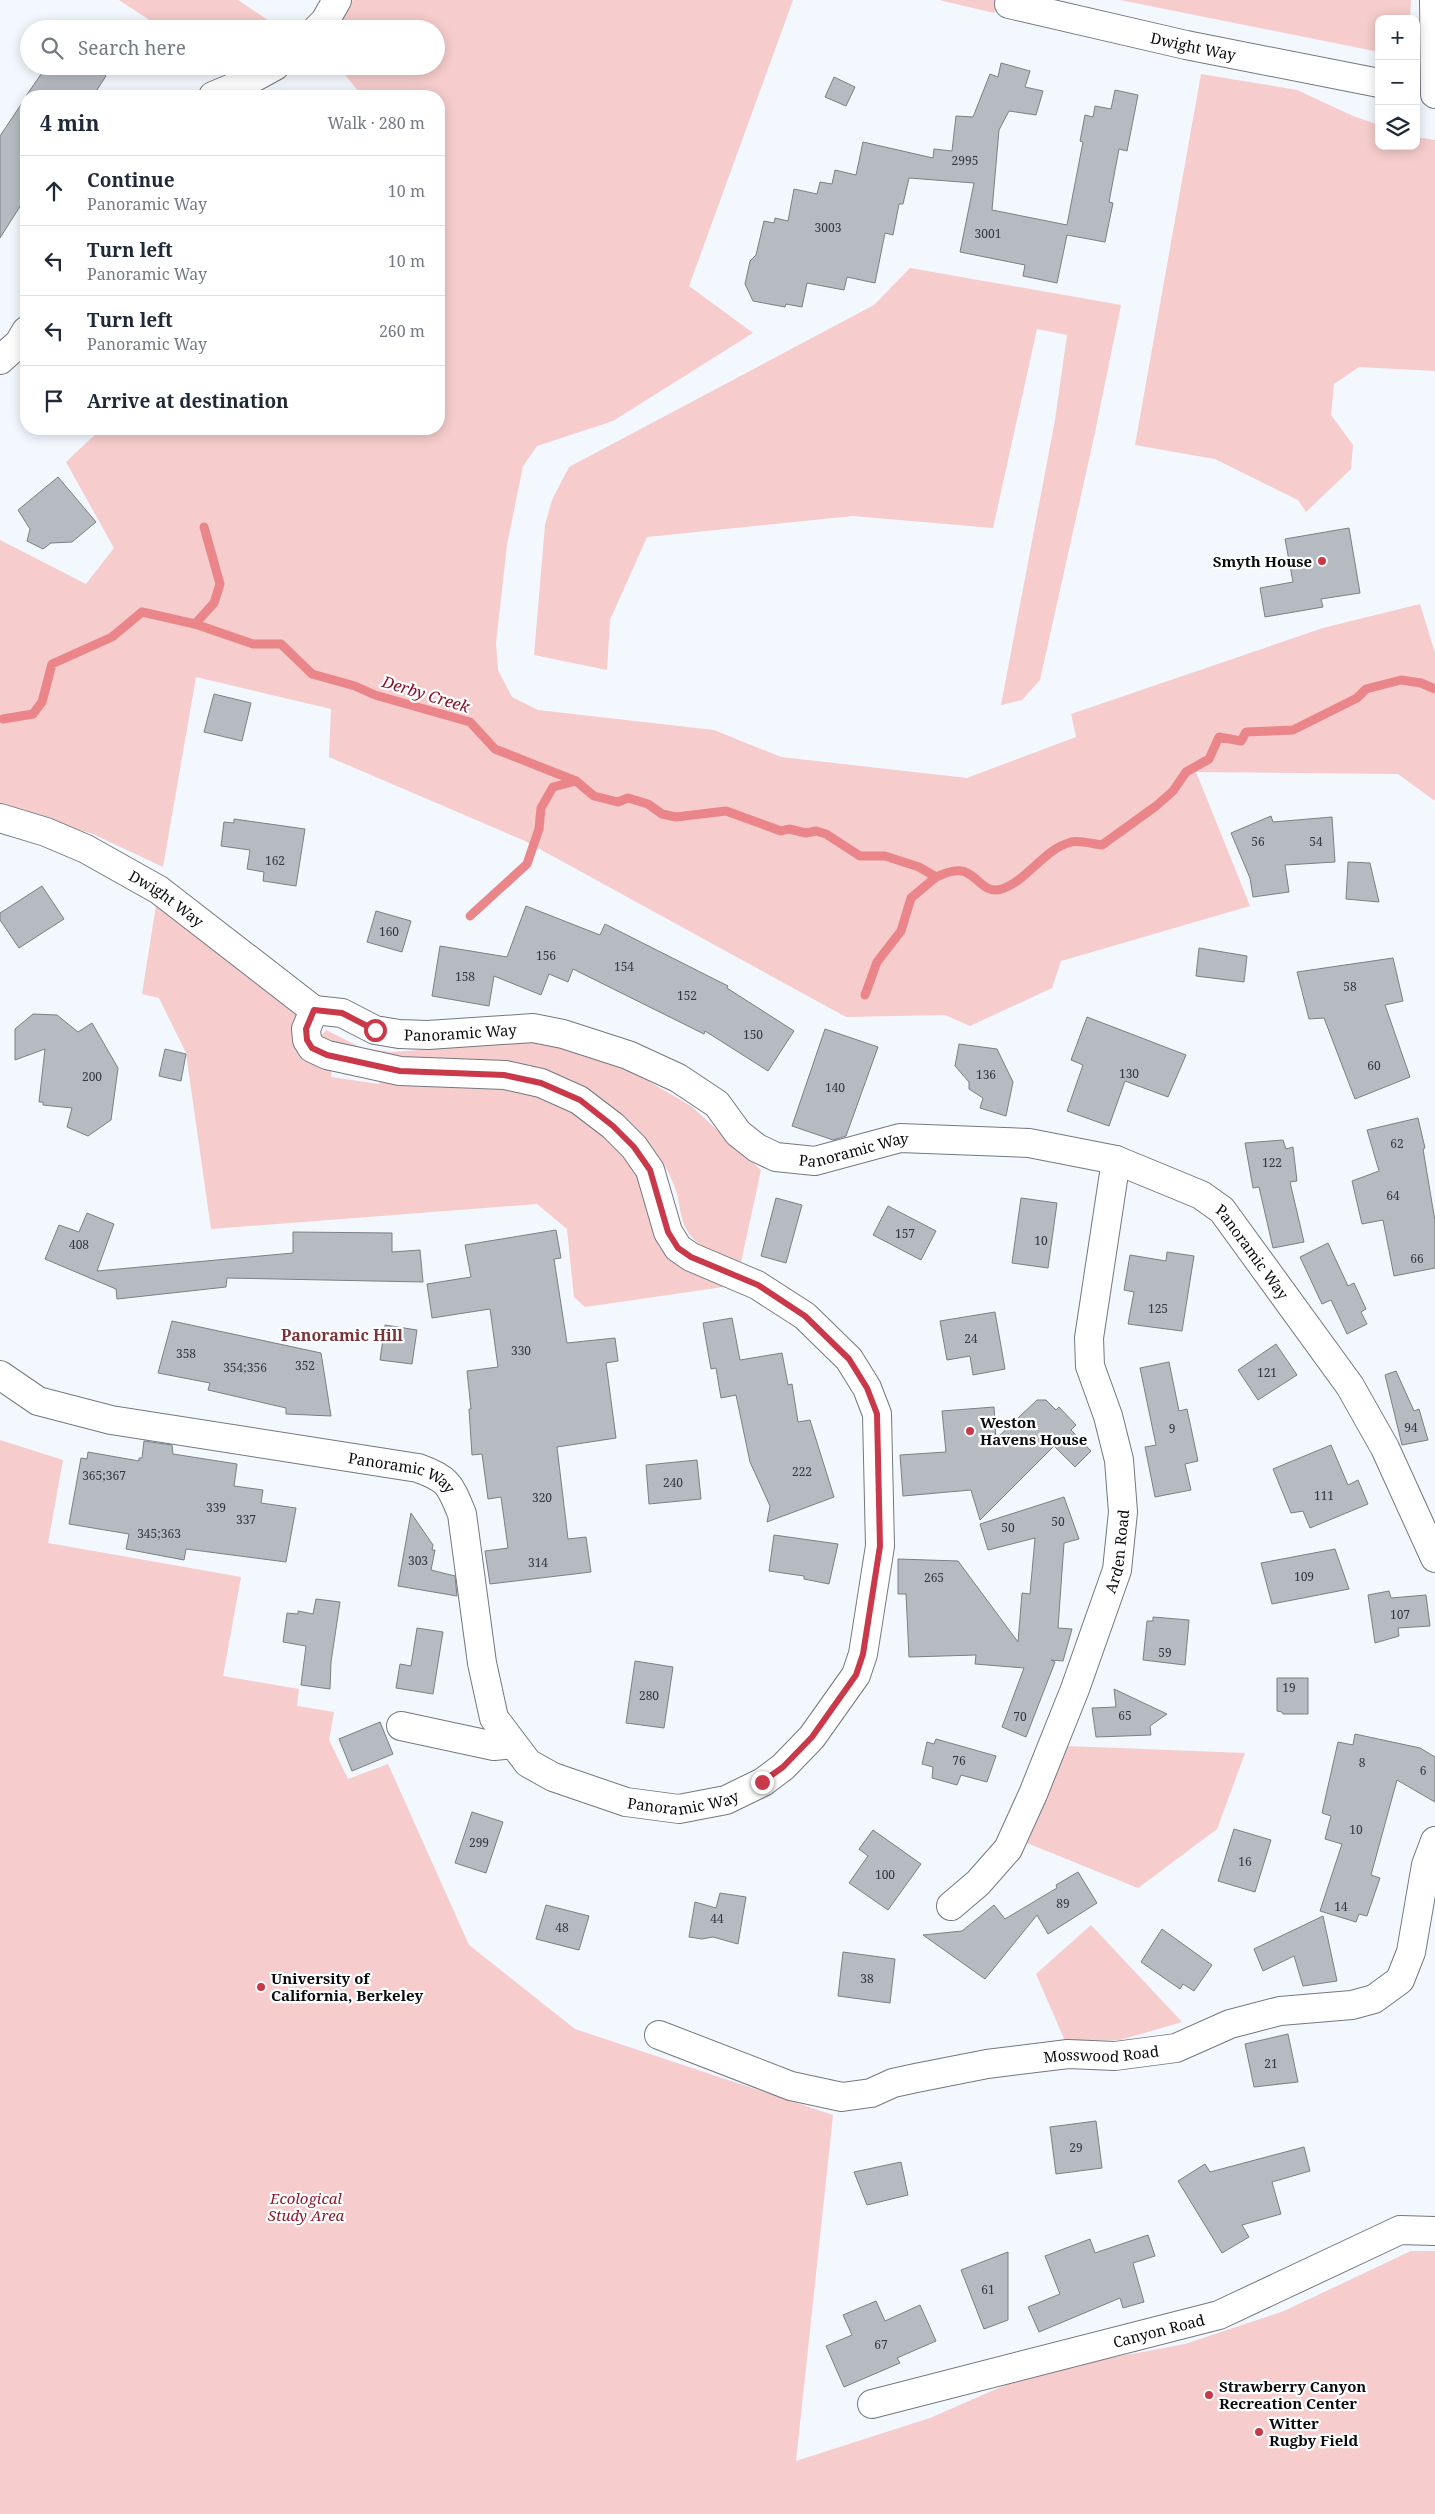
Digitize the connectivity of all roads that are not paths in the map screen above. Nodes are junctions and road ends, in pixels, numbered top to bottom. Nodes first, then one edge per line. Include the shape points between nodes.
1 (337, 0) edge
2 (1434, 0) edge
3 (1009, 4) dead end
4 (327, 20) edge
5 (258, 75) edge
6 (1375, 82) edge
7 (227, 90) edge
8 (1420, 92) edge
9 (1435, 94) edge
10 (20, 341) edge
11 (0, 360) edge
12 (0, 818) edge
13 (314, 1010) junction
14 (1116, 1160) junction
15 (0, 1375) edge
16 (1435, 1558) edge
17 (401, 1726) dead end
18 (513, 1744) junction
19 (1435, 1841) edge
20 (951, 1906) dead end
21 (659, 2035) dead end
22 (1435, 2231) edge
23 (872, 2404) dead end

1 - 4 street
2 - 9 street
3 - 6 street, Dwight Way via 1186,45
5 - 7 street
8 - 9 street
10 - 11 street
12 - 13 street, Dwight Way via 86,849 159,890
13 - 14 street, Panoramic Way via 342,1013 375,1030 400,1034 533,1028 572,1037 628,1055 678,1078 717,1104 738,1133 756,1148 776,1157 815,1161 884,1140 909,1138 1029,1143
13 - 18 street, Panoramic Way via 306,1029 307,1040 312,1048 327,1055 400,1071 504,1075 541,1083 580,1100 634,1147 650,1170 668,1232 678,1248 691,1257 758,1285 805,1316 849,1359 867,1388 877,1414 880,1546 863,1654 856,1675 812,1737 783,1767 726,1800 680,1809 663,1808 626,1802 553,1777 528,1763
14 - 16 street, Panoramic Way via 1201,1195 1222,1210 1350,1386 1385,1448
14 - 20 street, Arden Road via 1089,1338 1090,1366 1119,1460 1123,1512 1116,1570 1075,1689 1008,1849 978,1884
15 - 18 street, Panoramic Way via 38,1401 111,1420 418,1468 440,1476 453,1492 462,1514 482,1663 494,1718
17 - 18 street via 494,1746
19 - 21 street, Mosswood Road via 1426,1865 1411,1952 1400,1980 1374,1999 1352,2006 1280,2011 1230,2024 1176,2048 1115,2056 1068,2054 986,2064 842,2098 791,2086
22 - 23 street, Canyon Road via 1400,2230 1218,2315

